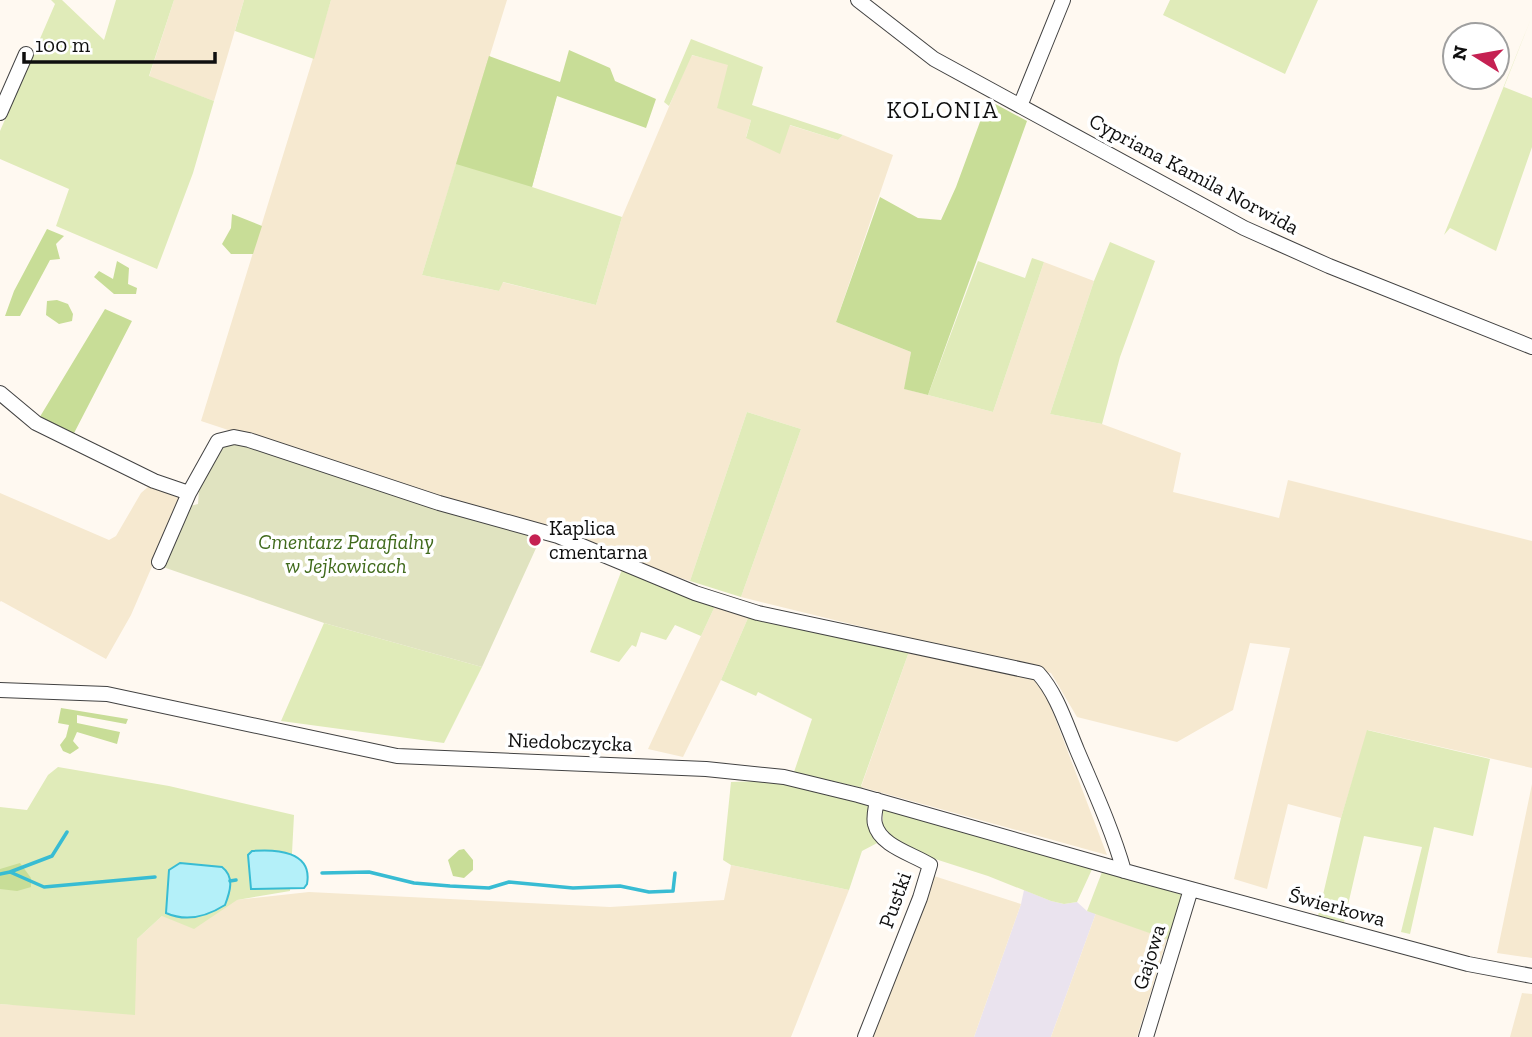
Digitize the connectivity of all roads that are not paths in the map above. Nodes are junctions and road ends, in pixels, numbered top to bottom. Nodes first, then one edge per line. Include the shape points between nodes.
1 (858, 0) edge
2 (1063, 0) edge
3 (26, 54) dead end
4 (1020, 106) junction
5 (0, 113) edge
6 (1532, 347) edge
7 (0, 393) edge
8 (189, 493) junction
9 (159, 562) dead end
10 (0, 690) edge
11 (877, 800) junction
12 (1128, 872) junction
13 (1191, 889) junction
14 (1532, 976) edge
15 (865, 1037) edge
16 (1146, 1037) edge

1 - 4 street, Cypriana Kamila Norwida via 934,59
2 - 4 street
3 - 5 street
4 - 6 street, Cypriana Kamila Norwida via 1244,228
7 - 8 street via 36,423 154,481
8 - 9 street
8 - 12 street via 218,441 249,440 439,503 558,536 695,593 758,613 1038,673 1060,709
10 - 11 street, Niedobczycka via 107,694 397,756 706,769 784,777
11 - 12 street, Niedobczycka
11 - 15 street, Pustki via 874,823 880,833 889,843 930,865
12 - 13 street, Świerkowa
13 - 14 street, Świerkowa via 1468,964
13 - 16 street, Gajowa

